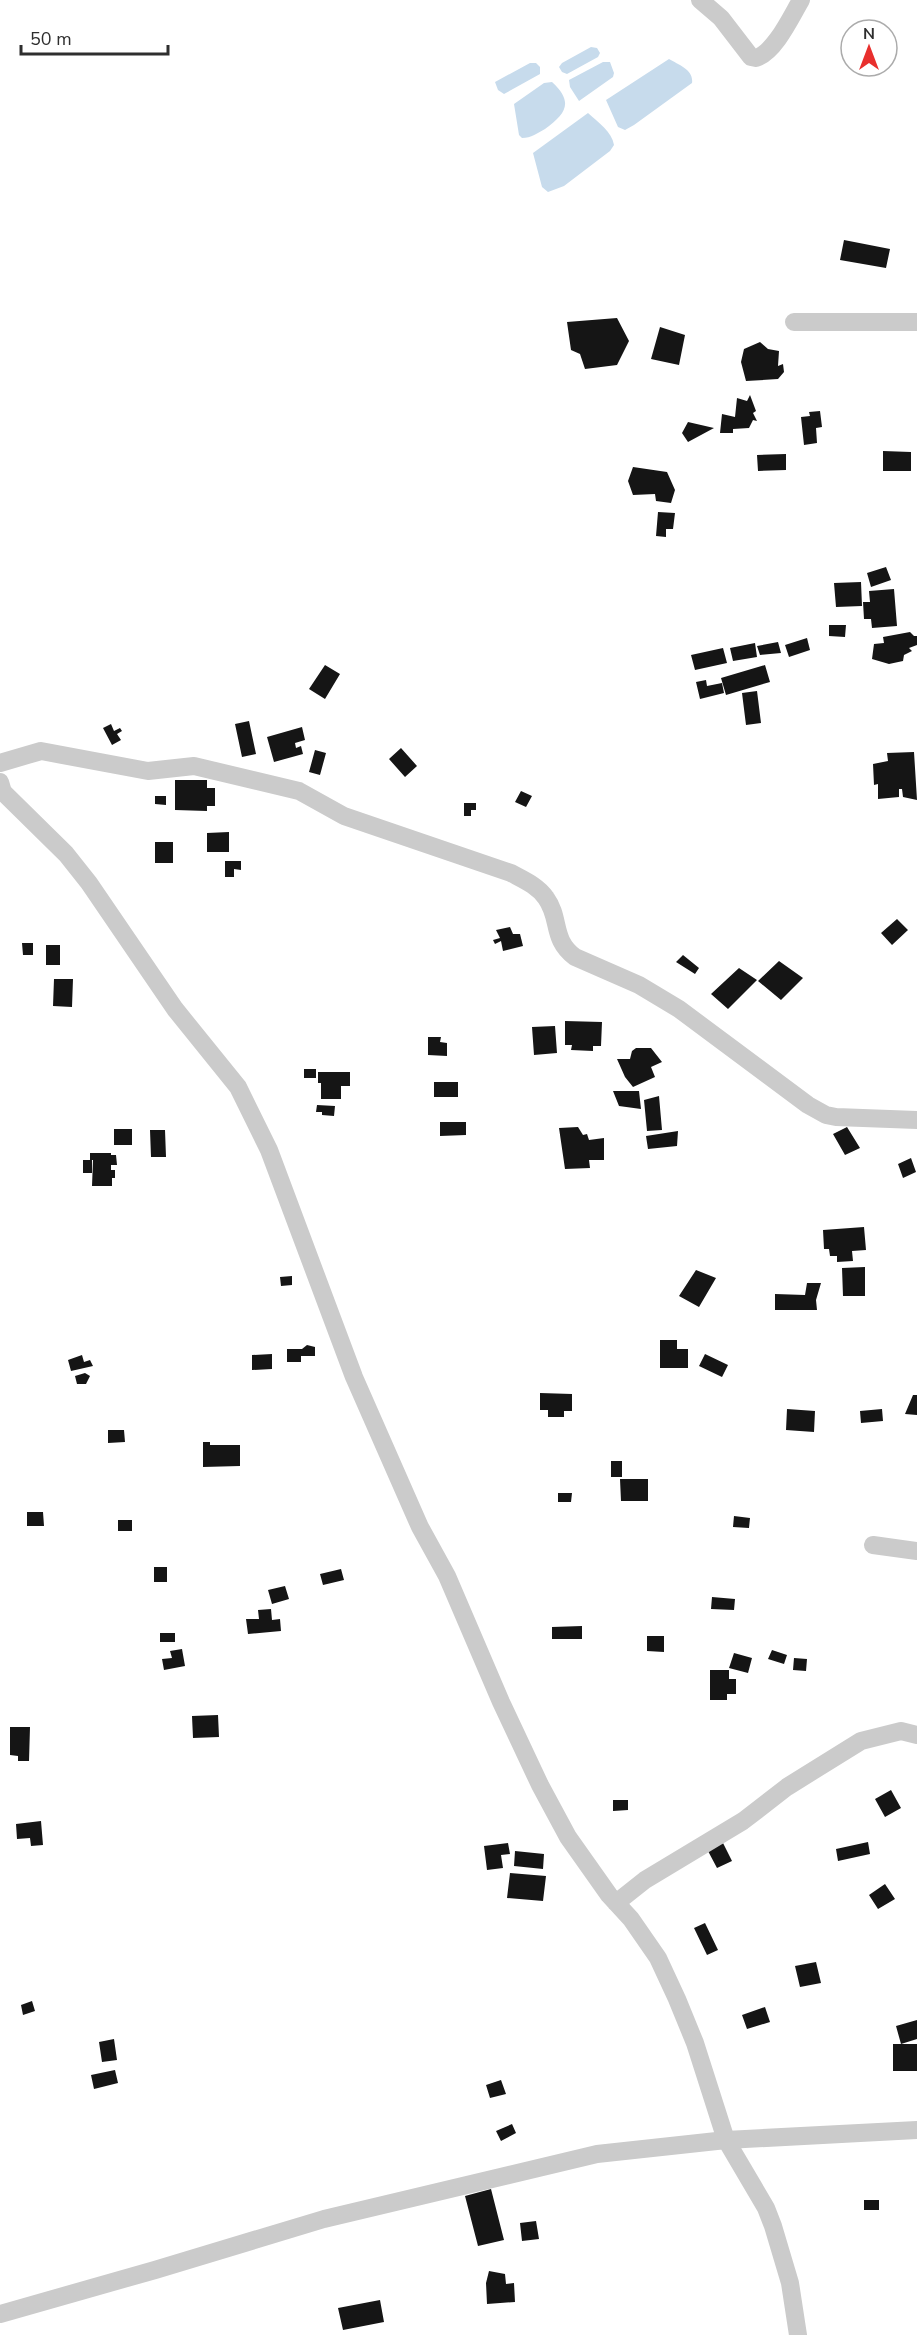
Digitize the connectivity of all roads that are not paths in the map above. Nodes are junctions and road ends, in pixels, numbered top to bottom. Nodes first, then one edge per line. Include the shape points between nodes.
1 (700, 0) edge
2 (801, 0) edge
3 (794, 322) dead end
4 (917, 322) edge
5 (0, 763) edge
6 (0, 782) edge
7 (917, 1120) edge
8 (873, 1545) dead end
9 (917, 1551) edge
10 (917, 1735) edge
11 (616, 1903) junction
12 (917, 2130) edge
13 (726, 2140) junction
14 (0, 2314) edge
15 (798, 2335) edge

1 - 2 street via 756,58 766,54
3 - 4 street
5 - 7 street via 41,751 148,771 194,766 299,792 344,816 511,873 535,886 546,898 556,932 567,951 679,1009 808,1105 836,1117
6 - 11 street via 3,792 66,854 89,883 176,1009 238,1087 269,1150 354,1377 501,1702 568,1837
8 - 9 street
10 - 11 street via 901,1731 861,1741 787,1787 743,1821 645,1880
11 - 13 street via 658,1958 695,2043
12 - 13 street
13 - 14 street via 597,2154 389,2203
13 - 15 street via 774,2226 790,2283

